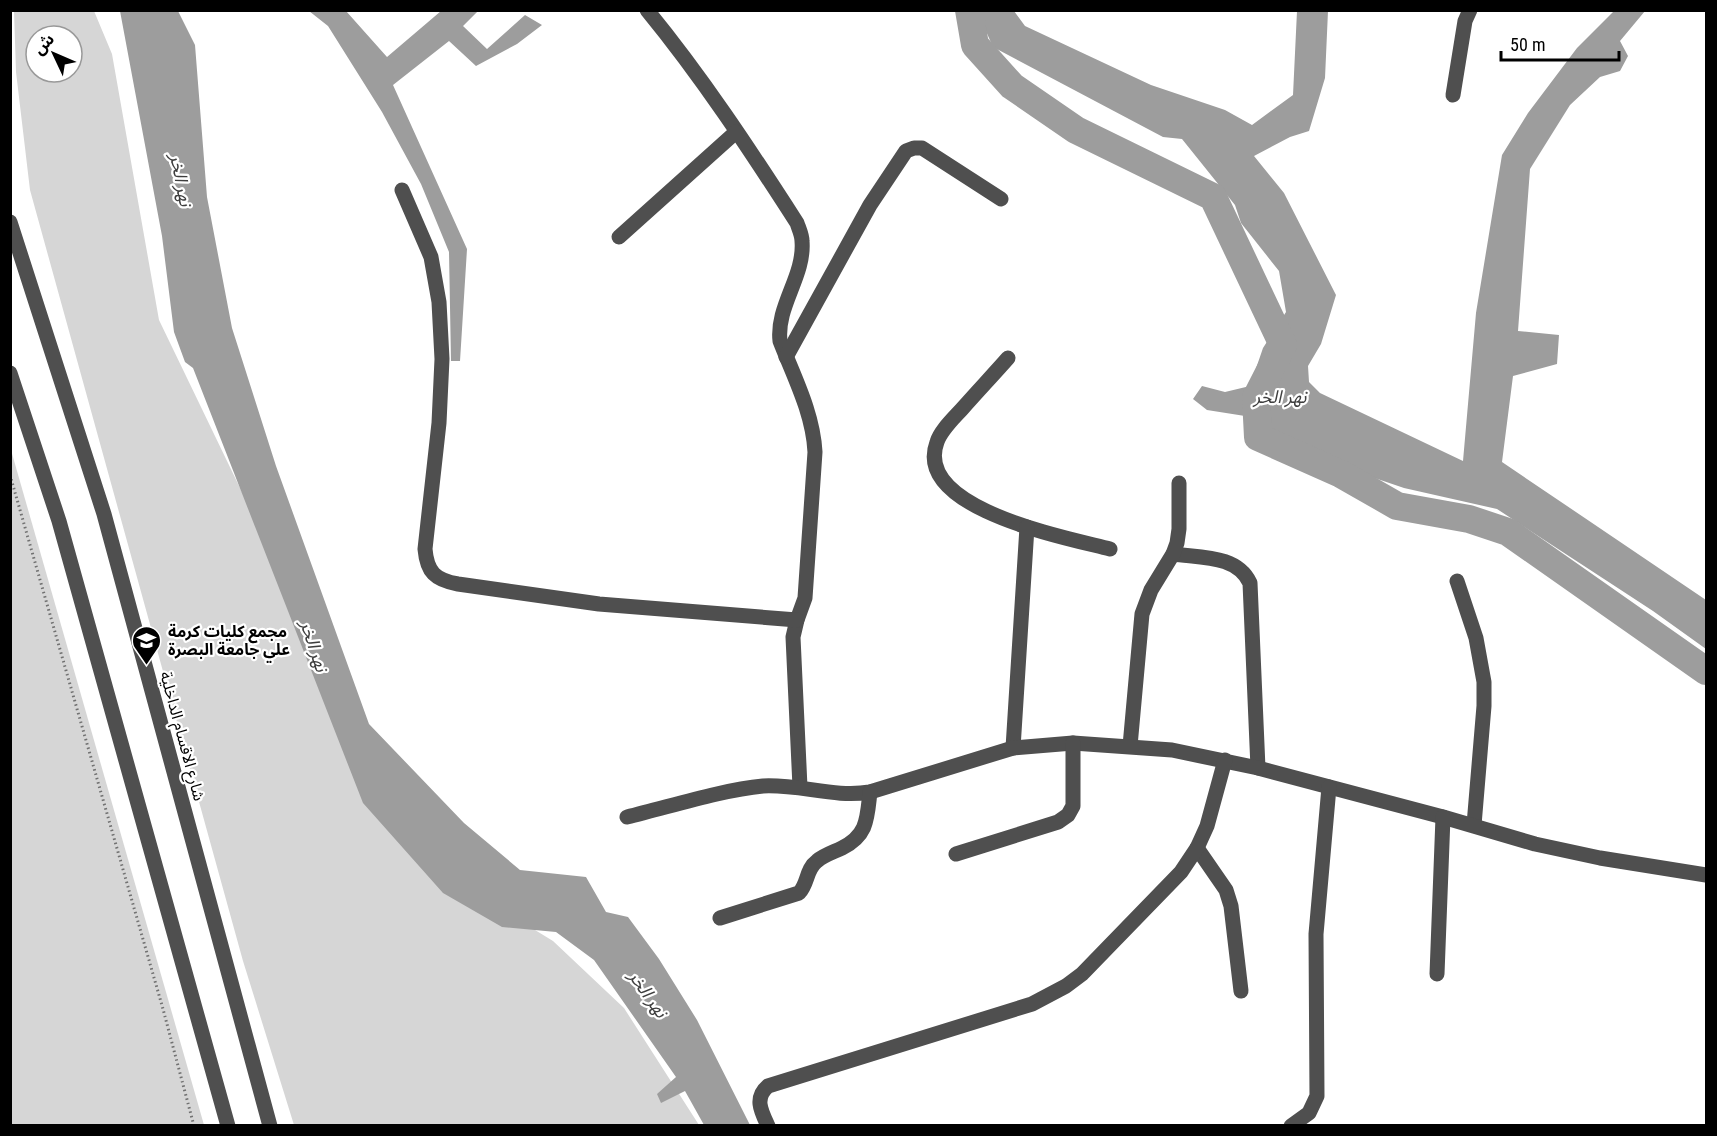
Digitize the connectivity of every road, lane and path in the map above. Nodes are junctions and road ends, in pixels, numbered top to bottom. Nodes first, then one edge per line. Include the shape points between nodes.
1 (646, 10) edge
2 (1470, 10) edge
3 (1453, 95) dead end
4 (736, 132) junction
5 (402, 190) dead end
6 (1000, 199) dead end
7 (10, 222) edge
8 (619, 237) dead end
9 (786, 357) junction
10 (1008, 358) dead end
11 (10, 372) edge
12 (10, 475) edge
13 (1179, 483) dead end
14 (1027, 527) junction
15 (1110, 549) dead end
16 (1173, 554) junction
17 (1457, 581) dead end
18 (797, 620) junction
19 (1073, 743) junction
20 (1130, 746) junction
21 (1013, 748) junction
22 (1225, 760) junction
23 (1258, 768) junction
24 (800, 787) junction
25 (1329, 787) junction
26 (870, 792) junction
27 (627, 817) dead end
28 (1443, 817) junction
29 (1474, 825) junction
30 (1197, 848) junction
31 (956, 854) dead end
32 (1707, 875) edge
33 (720, 918) dead end
34 (1437, 974) dead end
35 (1241, 991) dead end
36 (194, 1125) edge
37 (228, 1125) edge
38 (270, 1125) edge
39 (768, 1125) edge
40 (1291, 1125) edge

1 - 4 street
2 - 3 street
4 - 8 street
4 - 9 street via 797,223 802,238 802,252 779,330
5 - 18 street via 431,257 439,302 439,423 425,549 426,562 433,574 444,582 599,604
6 - 9 street via 922,148 906,151 870,206
7 - 38 street, شارع الاقسام الداخلية via 104,514
9 - 18 street via 810,416 815,452 805,598
10 - 14 street via 948,425 937,440 933,457 938,473 963,498
11 - 37 street via 59,520
12 - 36 path
13 - 16 street via 1179,529
14 - 15 street
14 - 21 street
16 - 20 street via 1151,590 1142,614
16 - 23 street via 1224,561 1246,573 1250,583
17 - 29 street via 1476,638 1484,682
18 - 24 street via 793,649
19 - 20 street
19 - 21 street
19 - 31 street via 1074,800 1068,815 1058,822
20 - 22 street
21 - 26 street
22 - 23 street
22 - 30 street
23 - 25 street
24 - 26 street via 846,795
24 - 27 street via 744,789
25 - 28 street
25 - 40 street via 1316,934 1317,1096 1308,1113
26 - 33 street via 862,832 849,844 817,861 799,894
28 - 29 street
28 - 34 street
29 - 32 street via 1589,856
30 - 35 street via 1226,890 1231,906
30 - 39 street via 1159,896 1066,986 1032,1004 768,1086 762,1090 759,1104

